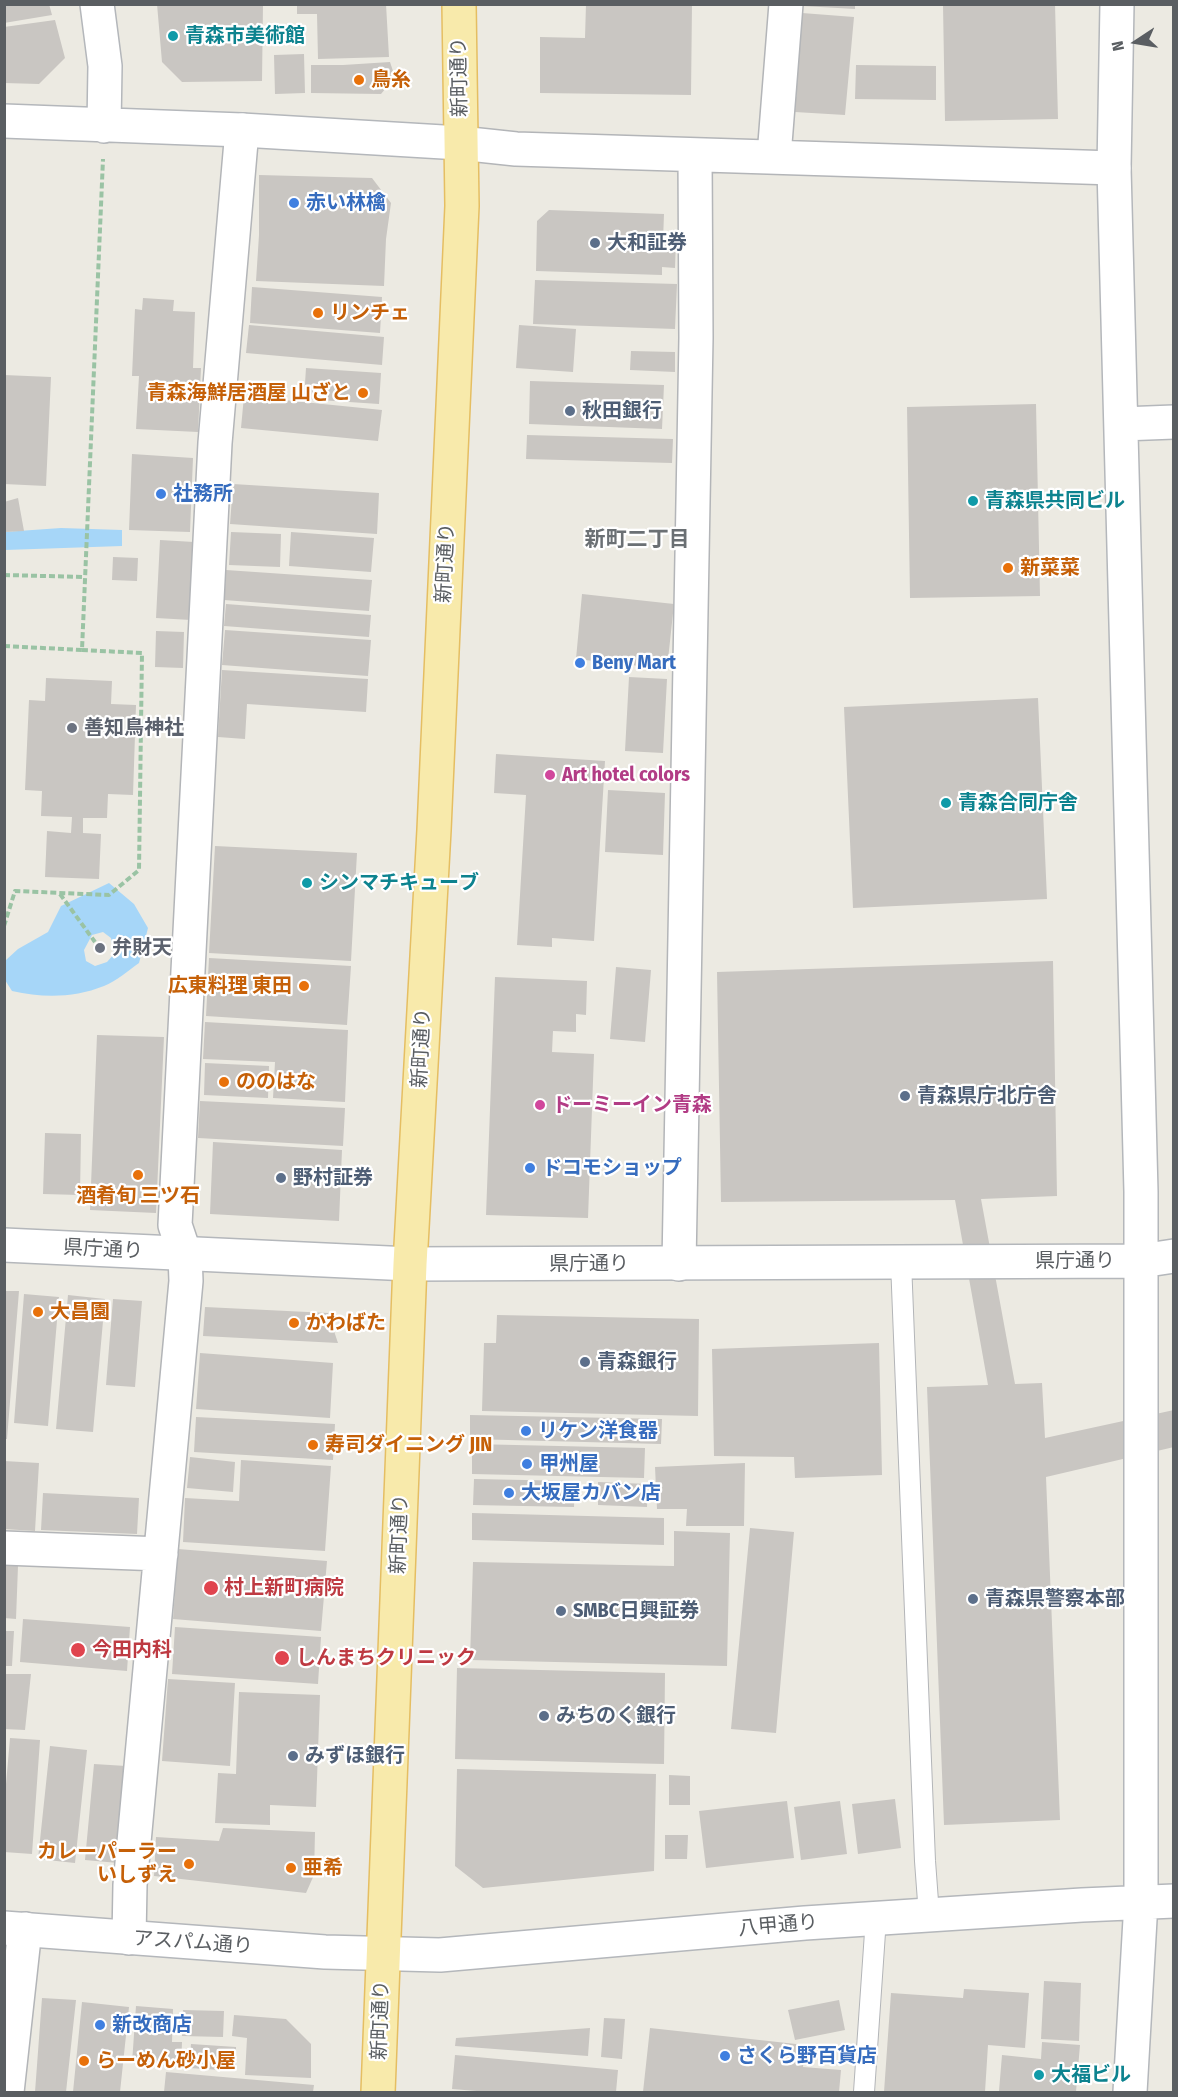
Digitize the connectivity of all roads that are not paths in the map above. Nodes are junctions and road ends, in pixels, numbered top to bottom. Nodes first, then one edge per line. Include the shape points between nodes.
1 (97, 4) edge
2 (459, 4) edge
3 (786, 4) edge
4 (1117, 4) edge
5 (4, 121) edge
6 (243, 130) junction
7 (104, 139) junction
8 (460, 144) junction
9 (694, 155) junction
10 (774, 156) junction
11 (1114, 168) junction
12 (1173, 422) edge
13 (1122, 424) junction
14 (4, 1245) edge
15 (185, 1255) junction
16 (1173, 1256) edge
17 (1141, 1261) junction
18 (901, 1262) junction
19 (410, 1264) junction
20 (679, 1264) junction
21 (4, 1548) edge
22 (161, 1554) junction
23 (1173, 1901) edge
24 (1142, 1902) junction
25 (929, 1915) junction
26 (876, 1918) junction
27 (15, 1929) edge
28 (129, 1938) junction
29 (382, 1954) junction
30 (7, 2092) edge
31 (378, 2092) edge
32 (864, 2092) edge
33 (1130, 2092) edge

1 - 7 street via 105,66
2 - 8 main road, 新町通り
3 - 10 street
4 - 11 street
5 - 7 street
6 - 7 street
6 - 8 street
6 - 15 street via 215,442 176,1225
8 - 9 street
8 - 19 main road, 新町通り via 462,206
9 - 10 street
9 - 20 street via 695,362
10 - 11 street
11 - 13 street
12 - 13 street
13 - 17 street
14 - 15 street, 県庁通り
15 - 19 street, 県庁通り
15 - 22 street via 186,1281
16 - 17 street, 県庁通り
17 - 18 street, 県庁通り
17 - 24 street
18 - 20 street, 県庁通り
18 - 25 lane
19 - 20 street, 県庁通り
19 - 29 main road, 新町通り
21 - 22 street
22 - 28 street via 130,1884
23 - 24 street, 八甲通り
24 - 25 street, 八甲通り
24 - 33 street
25 - 26 street, 八甲通り
26 - 29 street, 八甲通り via 440,1954
26 - 32 lane
27 - 28 street, アスパム通り
27 - 30 street
28 - 29 street, アスパム通り
29 - 31 main road, 新町通り

